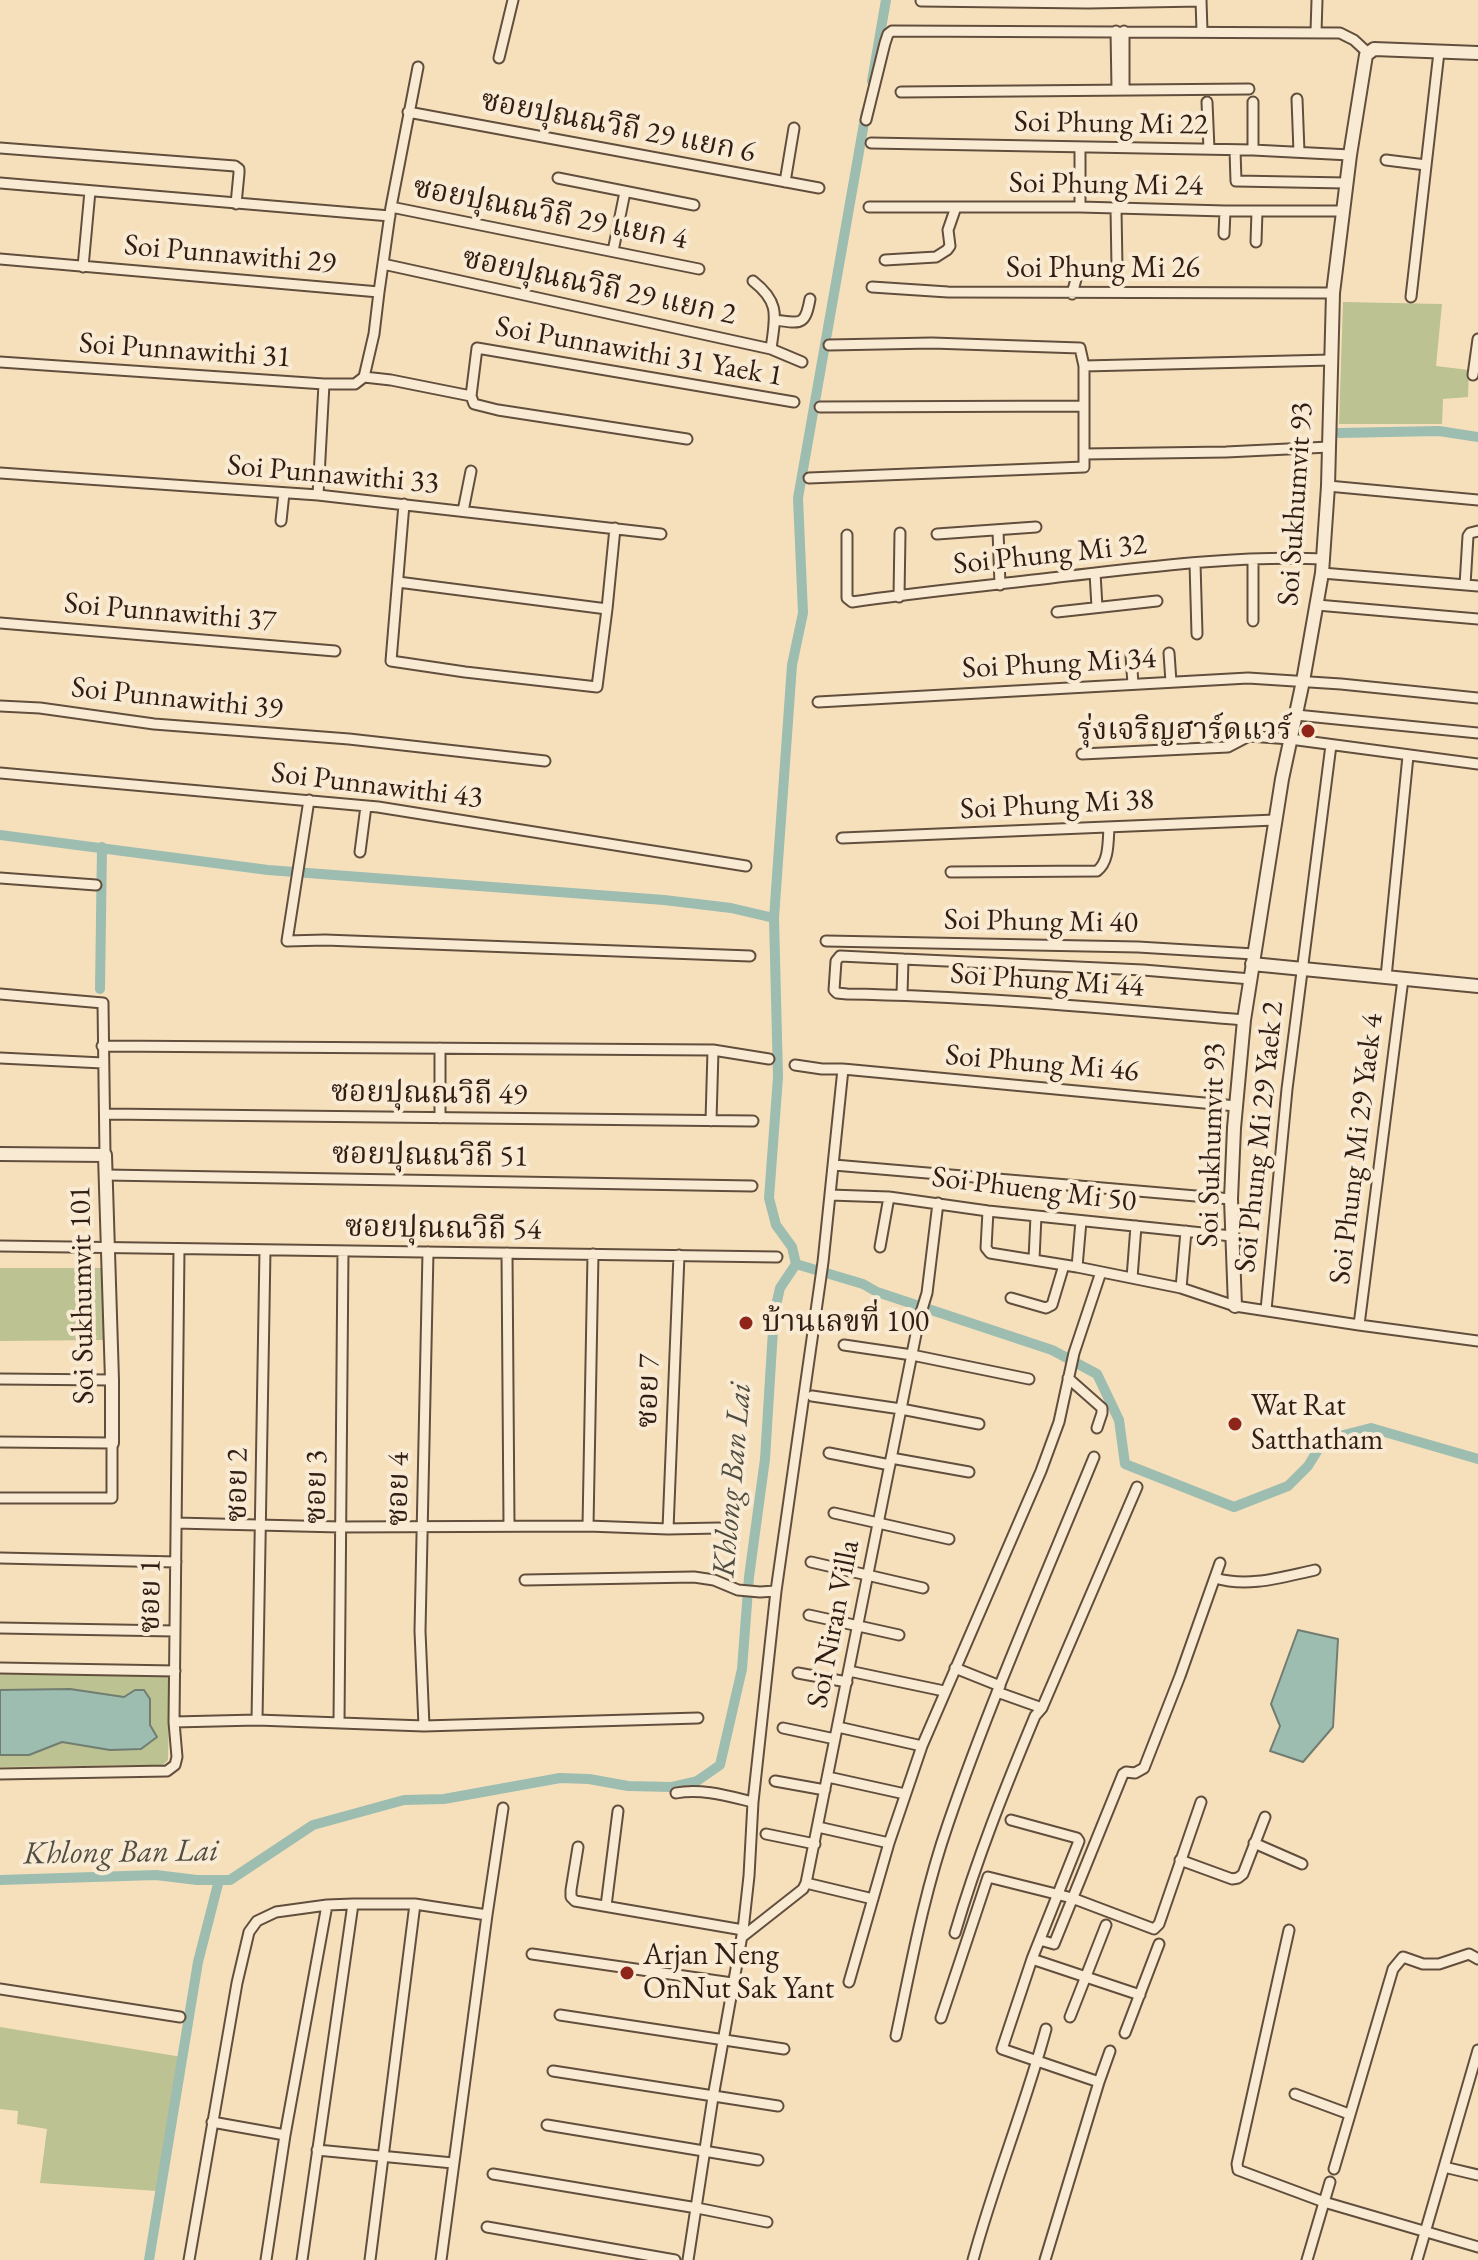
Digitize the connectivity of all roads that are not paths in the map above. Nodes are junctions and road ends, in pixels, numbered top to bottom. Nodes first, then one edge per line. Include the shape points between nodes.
1 (513, 0) edge
2 (1201, 0) edge
3 (1317, 0) edge
4 (921, 1) edge
5 (1088, 1) edge
6 (1120, 31) junction
7 (1202, 31) junction
8 (1316, 32) junction
9 (1439, 52) junction
10 (1368, 53) junction
11 (1478, 53) edge
12 (499, 58) dead end
13 (418, 67) dead end
14 (1120, 89) junction
15 (1249, 89) dead end
16 (901, 92) dead end
17 (1297, 99) dead end
18 (1207, 102) dead end
19 (1253, 102) dead end
20 (408, 112) junction
21 (866, 120) dead end
22 (794, 128) dead end
23 (871, 143) dead end
24 (0, 148) edge
25 (1080, 148) junction
26 (1209, 149) junction
27 (1235, 150) junction
28 (1253, 150) junction
29 (1299, 152) junction
30 (1350, 155) junction
31 (1386, 160) dead end
32 (1426, 165) junction
33 (558, 178) dead end
34 (785, 182) junction
35 (0, 183) edge
36 (1346, 183) junction
37 (819, 188) dead end
38 (90, 191) junction
39 (625, 192) junction
40 (236, 204) junction
41 (694, 205) dead end
42 (869, 207) dead end
43 (956, 207) junction
44 (1080, 207) junction
45 (1116, 209) junction
46 (1225, 211) junction
47 (1257, 211) junction
48 (1343, 211) junction
49 (390, 212) junction
50 (1224, 234) dead end
51 (1256, 242) dead end
52 (613, 251) junction
53 (0, 259) edge
54 (885, 260) dead end
55 (383, 264) junction
56 (83, 267) junction
57 (1117, 267) dead end
58 (1079, 268) dead end
59 (699, 269) dead end
60 (753, 281) dead end
61 (872, 287) dead end
62 (379, 292) junction
63 (1333, 293) junction
64 (1072, 294) junction
65 (1411, 297) dead end
66 (810, 299) dead end
67 (775, 320) junction
68 (1478, 339) edge
69 (829, 345) dead end
70 (771, 349) junction
71 (1331, 360) junction
72 (0, 362) edge
73 (802, 362) dead end
74 (1084, 366) junction
75 (1473, 375) dead end
76 (364, 377) junction
77 (324, 384) junction
78 (471, 396) junction
79 (794, 402) dead end
80 (1084, 406) junction
81 (820, 407) dead end
82 (687, 439) dead end
83 (1329, 447) junction
84 (1084, 454) junction
85 (471, 471) dead end
86 (0, 473) edge
87 (809, 478) dead end
88 (1328, 486) junction
89 (284, 493) junction
90 (318, 495) junction
91 (1478, 500) edge
92 (404, 504) junction
93 (463, 511) junction
94 (281, 521) dead end
95 (1036, 527) dead end
96 (615, 528) junction
97 (998, 530) junction
98 (1478, 531) edge
99 (900, 533) dead end
100 (661, 534) dead end
101 (937, 534) dead end
102 (847, 535) dead end
103 (1324, 559) junction
104 (1253, 560) junction
105 (1195, 563) junction
106 (1095, 573) junction
107 (1322, 573) junction
108 (398, 582) junction
109 (1000, 585) junction
110 (1465, 585) junction
111 (1478, 586) edge
112 (899, 597) junction
113 (1157, 601) dead end
114 (1317, 605) junction
115 (1097, 607) junction
116 (607, 609) junction
117 (1057, 612) dead end
118 (1478, 619) edge
119 (1253, 621) dead end
120 (0, 623) edge
121 (1197, 634) dead end
122 (335, 651) dead end
123 (1169, 653) dead end
124 (1131, 656) dead end
125 (1303, 681) junction
126 (1171, 682) junction
127 (1133, 684) junction
128 (1478, 698) edge
129 (818, 702) dead end
130 (0, 706) edge
131 (1296, 715) junction
132 (1478, 733) edge
133 (1290, 739) junction
134 (1331, 745) junction
135 (1082, 754) dead end
136 (1408, 756) junction
137 (545, 761) dead end
138 (1478, 764) edge
139 (0, 773) edge
140 (309, 800) junction
141 (366, 806) junction
142 (1275, 820) junction
143 (1109, 827) junction
144 (842, 838) dead end
145 (360, 852) dead end
146 (746, 866) dead end
147 (951, 872) dead end
148 (0, 878) edge
149 (96, 885) dead end
150 (826, 941) dead end
151 (750, 956) dead end
152 (903, 959) junction
153 (1253, 959) junction
154 (1301, 969) junction
155 (1386, 977) junction
156 (1251, 979) junction
157 (1403, 979) junction
158 (1478, 986) edge
159 (0, 994) edge
160 (902, 995) junction
161 (1244, 1020) junction
162 (102, 1046) junction
163 (440, 1048) junction
164 (713, 1050) junction
165 (0, 1058) edge
166 (769, 1059) dead end
167 (103, 1063) junction
168 (795, 1065) dead end
169 (843, 1069) junction
170 (1236, 1106) junction
171 (105, 1114) junction
172 (440, 1118) junction
173 (711, 1121) junction
174 (753, 1121) dead end
175 (0, 1154) edge
176 (105, 1155) junction
177 (834, 1165) junction
178 (106, 1175) junction
179 (752, 1186) dead end
180 (830, 1195) junction
181 (889, 1197) junction
182 (1231, 1199) junction
183 (938, 1203) junction
184 (988, 1211) junction
185 (1036, 1216) junction
186 (1081, 1221) junction
187 (1136, 1226) junction
188 (1186, 1231) junction
189 (1232, 1236) junction
190 (0, 1246) edge
191 (880, 1247) dead end
192 (107, 1249) junction
193 (179, 1249) junction
194 (265, 1250) junction
195 (343, 1251) junction
196 (428, 1252) junction
197 (507, 1253) junction
198 (593, 1254) junction
199 (679, 1255) junction
200 (777, 1257) dead end
201 (1034, 1259) junction
202 (1064, 1265) junction
203 (1077, 1267) junction
204 (1101, 1272) junction
205 (1132, 1278) junction
206 (1181, 1288) junction
207 (1011, 1298) dead end
208 (1235, 1306) junction
209 (1266, 1310) junction
210 (1359, 1325) junction
211 (1478, 1341) edge
212 (844, 1345) dead end
213 (912, 1355) junction
214 (1068, 1378) junction
215 (0, 1379) edge
216 (1029, 1379) dead end
217 (112, 1380) junction
218 (812, 1396) dead end
219 (901, 1409) junction
220 (979, 1424) dead end
221 (1097, 1428) dead end
222 (0, 1442) edge
223 (112, 1443) junction
224 (829, 1453) dead end
225 (1094, 1457) dead end
226 (891, 1461) junction
227 (969, 1472) dead end
228 (1137, 1487) dead end
229 (0, 1498) edge
230 (834, 1513) dead end
231 (176, 1523) junction
232 (879, 1523) junction
233 (261, 1525) junction
234 (509, 1526) junction
235 (588, 1526) junction
236 (340, 1527) junction
237 (423, 1527) junction
238 (719, 1528) dead end
239 (668, 1529) junction
240 (949, 1539) dead end
241 (0, 1558) edge
242 (176, 1562) junction
243 (811, 1562) dead end
244 (1220, 1563) dead end
245 (1315, 1570) dead end
246 (868, 1575) junction
247 (1215, 1578) junction
248 (525, 1580) dead end
249 (923, 1588) dead end
250 (776, 1591) junction
251 (809, 1615) dead end
252 (858, 1625) junction
253 (0, 1628) edge
254 (175, 1631) junction
255 (899, 1635) dead end
256 (0, 1668) edge
257 (955, 1668) junction
258 (175, 1671) junction
259 (849, 1671) junction
260 (798, 1673) dead end
261 (847, 1682) junction
262 (999, 1689) junction
263 (944, 1691) junction
264 (1042, 1708) junction
265 (698, 1718) dead end
266 (257, 1720) junction
267 (174, 1722) junction
268 (339, 1723) junction
269 (424, 1726) junction
270 (838, 1727) junction
271 (783, 1728) dead end
272 (835, 1739) junction
273 (922, 1746) junction
274 (0, 1774) edge
275 (828, 1777) junction
276 (775, 1781) dead end
277 (825, 1790) junction
278 (676, 1793) dead end
279 (905, 1794) junction
280 (753, 1802) junction
281 (1201, 1802) dead end
282 (503, 1808) dead end
283 (618, 1811) dead end
284 (1265, 1817) dead end
285 (1011, 1820) dead end
286 (818, 1827) junction
287 (766, 1834) dead end
288 (889, 1843) junction
289 (1254, 1843) junction
290 (815, 1844) junction
291 (578, 1847) dead end
292 (1180, 1860) junction
293 (1302, 1864) dead end
294 (806, 1883) junction
295 (1057, 1894) junction
296 (1072, 1898) junction
297 (873, 1899) junction
298 (353, 1904) junction
299 (415, 1904) junction
300 (327, 1905) junction
301 (606, 1906) junction
302 (487, 1915) junction
303 (1106, 1925) dead end
304 (1289, 1930) dead end
305 (742, 1933) junction
306 (955, 1933) dead end
307 (1040, 1940) junction
308 (1159, 1944) dead end
309 (532, 1954) dead end
310 (1473, 1956) edge
311 (1032, 1959) junction
312 (1085, 1978) junction
313 (849, 1982) dead end
314 (732, 1983) junction
315 (0, 1989) edge
316 (1140, 1995) junction
317 (560, 2015) dead end
318 (180, 2017) dead end
319 (1070, 2017) dead end
320 (941, 2018) dead end
321 (1046, 2029) dead end
322 (1125, 2033) dead end
323 (896, 2036) dead end
324 (724, 2040) junction
325 (784, 2049) dead end
326 (1478, 2050) edge
327 (1110, 2051) dead end
328 (1037, 2061) junction
329 (553, 2071) dead end
330 (1099, 2082) junction
331 (1473, 2086) edge
332 (1295, 2094) dead end
333 (713, 2097) junction
334 (778, 2106) dead end
335 (1349, 2114) junction
336 (212, 2122) junction
337 (547, 2125) dead end
338 (285, 2135) junction
339 (317, 2150) junction
340 (706, 2150) junction
341 (385, 2156) junction
342 (758, 2160) dead end
343 (453, 2163) junction
344 (1444, 2167) junction
345 (1334, 2169) dead end
346 (493, 2174) dead end
347 (1478, 2175) edge
348 (1330, 2182) dead end
349 (1324, 2202) junction
350 (697, 2208) junction
351 (767, 2222) dead end
352 (487, 2227) dead end
353 (1425, 2233) junction
354 (1478, 2247) edge
355 (189, 2260) edge
356 (266, 2260) edge
357 (302, 2260) edge
358 (370, 2260) edge
359 (441, 2260) edge
360 (675, 2260) edge
361 (688, 2260) edge
362 (973, 2260) edge
363 (1045, 2260) edge
364 (1307, 2260) edge
365 (1417, 2260) edge

1 - 12 street
2 - 5 street
2 - 7 street
3 - 8 street
4 - 5 street
6 - 7 street
6 - 14 street
6 - 21 street via 892,31
7 - 8 street
8 - 10 street via 1348,35
9 - 10 street
9 - 11 street
9 - 32 street
10 - 30 street, Soi Sukhumvit 93
13 - 20 street
14 - 15 street
14 - 16 street
17 - 29 street
18 - 26 street
19 - 28 street
20 - 34 street, ซอยปุณณวิถี 29 แยก 6
20 - 49 street
22 - 34 street
23 - 25 street, Soi Phung Mi 22
24 - 40 street via 235,166
25 - 26 street, Soi Phung Mi 22
25 - 44 street
26 - 27 street, Soi Phung Mi 22
27 - 28 street, Soi Phung Mi 22
27 - 36 street via 1236,181
28 - 29 street, Soi Phung Mi 22
29 - 30 street, Soi Phung Mi 22
30 - 36 street, Soi Sukhumvit 93
31 - 32 street
32 - 65 street
33 - 39 street
34 - 37 street, ซอยปุณณวิถี 29 แยก 6
35 - 38 street, Soi Punnawithi 29
36 - 48 street, Soi Sukhumvit 93
38 - 40 street, Soi Punnawithi 29
38 - 56 street
39 - 41 street
39 - 52 street
40 - 49 street, Soi Punnawithi 29
42 - 43 street, Soi Phung Mi 24
43 - 44 street, Soi Phung Mi 24
43 - 54 street via 948,230 950,246 942,255
44 - 45 street, Soi Phung Mi 24
45 - 46 street, Soi Phung Mi 24
45 - 57 street
46 - 47 street, Soi Phung Mi 24
46 - 50 street
47 - 48 street, Soi Phung Mi 24
47 - 51 street
48 - 63 street, Soi Sukhumvit 93
49 - 52 street, ซอยปุณณวิถี 29 แยก 4
49 - 55 street
52 - 59 street, ซอยปุณณวิถี 29 แยก 4
53 - 56 street, Soi Punnawithi 29
55 - 62 street
55 - 70 street, ซอยปุณณวิถี 29 แยก 2
56 - 62 street, Soi Punnawithi 29
58 - 64 street
60 - 67 street via 769,295
61 - 64 street, Soi Phung Mi 26
62 - 76 street
63 - 64 street, Soi Phung Mi 26
63 - 71 street, Soi Sukhumvit 93
66 - 67 street via 804,320
67 - 70 street
68 - 75 street
69 - 74 street via 1075,347 1082,350
70 - 73 street, ซอยปุณณวิถี 29 แยก 2
71 - 74 street
71 - 83 street, Soi Sukhumvit 93
72 - 77 street, Soi Punnawithi 31
74 - 80 street
76 - 77 street, Soi Punnawithi 31 via 355,384
76 - 78 street, Soi Punnawithi 31
77 - 90 street
78 - 79 street, Soi Punnawithi 31 Yaek 1 via 477,348
78 - 82 street, Soi Punnawithi 31 via 474,404 498,410
80 - 81 street
80 - 84 street
83 - 84 street
83 - 88 street, Soi Sukhumvit 93
84 - 87 street via 1084,467 1078,468
85 - 93 street
86 - 89 street, Soi Punnawithi 33
88 - 91 street
88 - 103 street, Soi Sukhumvit 93
89 - 90 street, Soi Punnawithi 33
89 - 94 street
90 - 92 street, Soi Punnawithi 33
92 - 93 street, Soi Punnawithi 33
92 - 108 street
93 - 96 street, Soi Punnawithi 33
95 - 97 street
96 - 100 street, Soi Punnawithi 33
96 - 116 street
97 - 101 street
97 - 109 street
98 - 110 street via 1468,536
99 - 112 street
102 - 112 street, Soi Phung Mi 32 via 849,602
103 - 104 street, Soi Phung Mi 32
103 - 107 street, Soi Sukhumvit 93
104 - 105 street, Soi Phung Mi 32
104 - 119 street
105 - 106 street, Soi Phung Mi 32
105 - 121 street
106 - 109 street, Soi Phung Mi 32
106 - 115 street
107 - 110 street
107 - 114 street, Soi Sukhumvit 93
108 - 116 street
108 - 116 street via 391,661 465,672 597,687
109 - 112 street, Soi Phung Mi 32
110 - 111 street
113 - 115 street
114 - 118 street
114 - 125 street, Soi Sukhumvit 93
115 - 117 street
120 - 122 street, Soi Punnawithi 37
123 - 126 street
124 - 127 street
125 - 126 street, Soi Phung Mi 34
125 - 128 street, Soi Phung Mi 34
125 - 131 street, Soi Sukhumvit 93
126 - 127 street, Soi Phung Mi 34
127 - 129 street, Soi Phung Mi 34
130 - 137 street, Soi Punnawithi 39
131 - 132 street
131 - 133 street, Soi Sukhumvit 93
133 - 134 street
133 - 135 street via 1249,736 1228,747
133 - 142 street, Soi Sukhumvit 93
134 - 136 street
134 - 154 street, Soi Phung Mi 29 Yaek 2
136 - 138 street
136 - 155 street
139 - 140 street, Soi Punnawithi 43
140 - 141 street, Soi Punnawithi 43
140 - 151 street via 287,941
141 - 145 street
141 - 146 street, Soi Punnawithi 43
142 - 143 street, Soi Phung Mi 38
142 - 153 street, Soi Sukhumvit 93
143 - 144 street, Soi Phung Mi 38
143 - 147 street via 1107,853 1097,871
148 - 149 street
150 - 153 street, Soi Phung Mi 40 via 1138,947
152 - 156 street
152 - 160 street
152 - 160 street, Soi Phung Mi 44 via 839,957 834,990
153 - 154 street
153 - 156 street, Soi Sukhumvit 93
154 - 155 street
154 - 209 street, Soi Phung Mi 29 Yaek 2
155 - 157 street
156 - 161 street, Soi Sukhumvit 93
157 - 158 street
157 - 210 street, Soi Phung Mi 29 Yaek 4
159 - 162 street via 103,1003
160 - 161 street, Soi Phung Mi 44
161 - 170 street, Soi Sukhumvit 93
162 - 163 street, ซอยปุณณวิถี 49
162 - 167 street
163 - 164 street, ซอยปุณณวิถี 49
163 - 172 street
164 - 166 street, ซอยปุณณวิถี 49
164 - 173 street
165 - 167 street
167 - 171 street
168 - 169 street, Soi Phung Mi 46
169 - 170 street, Soi Phung Mi 46
169 - 177 street, Soi Niran Villa
170 - 182 street, Soi Sukhumvit 93
171 - 172 street, ซอยปุณณวิถี 49
171 - 176 street
172 - 173 street, ซอยปุณณวิถี 49
173 - 174 street, ซอยปุณณวิถี 49
175 - 176 street, Soi Sukhumvit 101
176 - 178 street, Soi Sukhumvit 101
177 - 180 street, Soi Niran Villa
177 - 182 street
178 - 179 street, ซอยปุณณวิถี 51
178 - 192 street, Soi Sukhumvit 101
180 - 181 street, Soi Phueng Mi 50
180 - 250 street, Soi Niran Villa
181 - 183 street, Soi Phueng Mi 50
181 - 191 street
182 - 189 street, Soi Sukhumvit 93
183 - 184 street, Soi Phueng Mi 50
183 - 213 street, Soi Niran Villa via 927,1293
184 - 185 street, Soi Phueng Mi 50
184 - 201 street via 986,1251
185 - 186 street, Soi Phueng Mi 50
185 - 201 street
186 - 187 street, Soi Phueng Mi 50
186 - 203 street
187 - 188 street, Soi Phueng Mi 50
187 - 205 street
188 - 189 street, Soi Phueng Mi 50
188 - 206 street
189 - 208 street, Soi Sukhumvit 93
190 - 192 street, ซอยปุณณวิถี 54
192 - 193 street, ซอยปุณณวิถี 54
192 - 217 street, Soi Sukhumvit 101
193 - 194 street, ซอยปุณณวิถี 54
193 - 231 street, ซอย 1
194 - 195 street, ซอยปุณณวิถี 54
194 - 233 street, ซอย 2
195 - 196 street, ซอยปุณณวิถี 54
195 - 236 street, ซอย 3
196 - 197 street, ซอยปุณณวิถี 54
196 - 237 street, ซอย 4
197 - 198 street, ซอยปุณณวิถี 54
197 - 234 street
198 - 199 street, ซอยปุณณวิถี 54
198 - 235 street
199 - 200 street, ซอยปุณณวิถี 54
199 - 239 street, ซอย 7
201 - 202 street
202 - 203 street
202 - 207 street via 1052,1305
203 - 204 street
204 - 205 street
204 - 214 street
205 - 206 street
206 - 208 street
208 - 209 street
209 - 210 street
210 - 211 street
212 - 213 street
213 - 216 street
213 - 219 street, Soi Niran Villa
214 - 221 street via 1102,1408
214 - 257 street via 1041,1471
215 - 217 street
217 - 223 street, Soi Sukhumvit 101
218 - 219 street
219 - 220 street
219 - 226 street, Soi Niran Villa
222 - 223 street
223 - 229 street via 112,1498
224 - 226 street
225 - 262 street
226 - 227 street
226 - 232 street, Soi Niran Villa
228 - 264 street
230 - 232 street
231 - 233 street
231 - 242 street, ซอย 1
232 - 240 street
232 - 246 street, Soi Niran Villa
233 - 236 street
233 - 266 street, ซอย 2
234 - 235 street
234 - 237 street
235 - 239 street
236 - 237 street
236 - 268 street, ซอย 3
237 - 269 street, ซอย 4
238 - 239 street
241 - 242 street
242 - 254 street, ซอย 1
243 - 246 street
244 - 247 street
245 - 247 street via 1250,1583
246 - 249 street
246 - 252 street, Soi Niran Villa
247 - 296 street via 1149,1758 1144,1768 1123,1774
248 - 250 street via 694,1577 738,1590
250 - 280 street, Soi Niran Villa
251 - 252 street
252 - 255 street
252 - 259 street, Soi Niran Villa
253 - 254 street
254 - 258 street, ซอย 1
256 - 258 street
257 - 262 street
257 - 263 street
258 - 267 street, ซอย 1
259 - 261 street, Soi Niran Villa
259 - 263 street
260 - 261 street
261 - 270 street, Soi Niran Villa
262 - 264 street
262 - 323 street via 947,1826 918,1927
263 - 273 street
264 - 306 street via 996,1809
265 - 269 street
266 - 267 street
266 - 268 street
267 - 274 street, ซอย 1 via 177,1757 167,1771
268 - 269 street
270 - 272 street, Soi Niran Villa
270 - 273 street
271 - 272 street
272 - 275 street, Soi Niran Villa
273 - 279 street
275 - 277 street, Soi Niran Villa
275 - 279 street
276 - 277 street
277 - 286 street, Soi Niran Villa
278 - 280 street
279 - 288 street
280 - 305 street, Soi Niran Villa
281 - 292 street
282 - 302 street
283 - 301 street
284 - 289 street
285 - 295 street via 1079,1841
286 - 288 street
286 - 290 street, Soi Niran Villa
287 - 290 street
288 - 297 street
289 - 292 street via 1243,1874 1232,1879
289 - 293 street
290 - 294 street, Soi Niran Villa
291 - 301 street via 571,1897
292 - 296 street via 1154,1929
294 - 297 street
294 - 305 street
295 - 296 street
295 - 307 street
295 - 320 street via 988,1877
296 - 307 street via 1054,1944
297 - 313 street
298 - 299 street
298 - 300 street
298 - 339 street
299 - 302 street
299 - 341 street
300 - 336 street via 276,1912 257,1921 249,1932
300 - 338 street
301 - 305 street
302 - 343 street
303 - 312 street
304 - 349 street via 1237,2168
305 - 314 street, Soi Niran Villa
307 - 311 street
308 - 316 street
309 - 314 street
310 - 335 street via 1439,1964 1403,1957 1398,1961
311 - 312 street
311 - 328 street via 1001,2048
312 - 316 street
312 - 319 street
314 - 324 street, Soi Niran Villa
315 - 318 street
316 - 322 street
317 - 324 street
321 - 328 street
324 - 325 street
324 - 333 street, Soi Niran Villa
326 - 331 street
327 - 330 street
328 - 330 street
328 - 362 street
329 - 333 street
330 - 363 street
331 - 344 street
332 - 335 street
333 - 334 street
333 - 340 street, Soi Niran Villa
335 - 345 street
336 - 338 street
336 - 355 street
337 - 340 street
338 - 356 street
339 - 341 street
339 - 357 street
340 - 342 street
340 - 350 street, Soi Niran Villa
341 - 343 street
341 - 358 street
343 - 359 street
344 - 347 street
344 - 353 street
346 - 350 street
348 - 349 street
349 - 353 street
349 - 364 street
350 - 351 street
350 - 361 street, Soi Niran Villa
352 - 360 street
353 - 354 street
353 - 365 street

